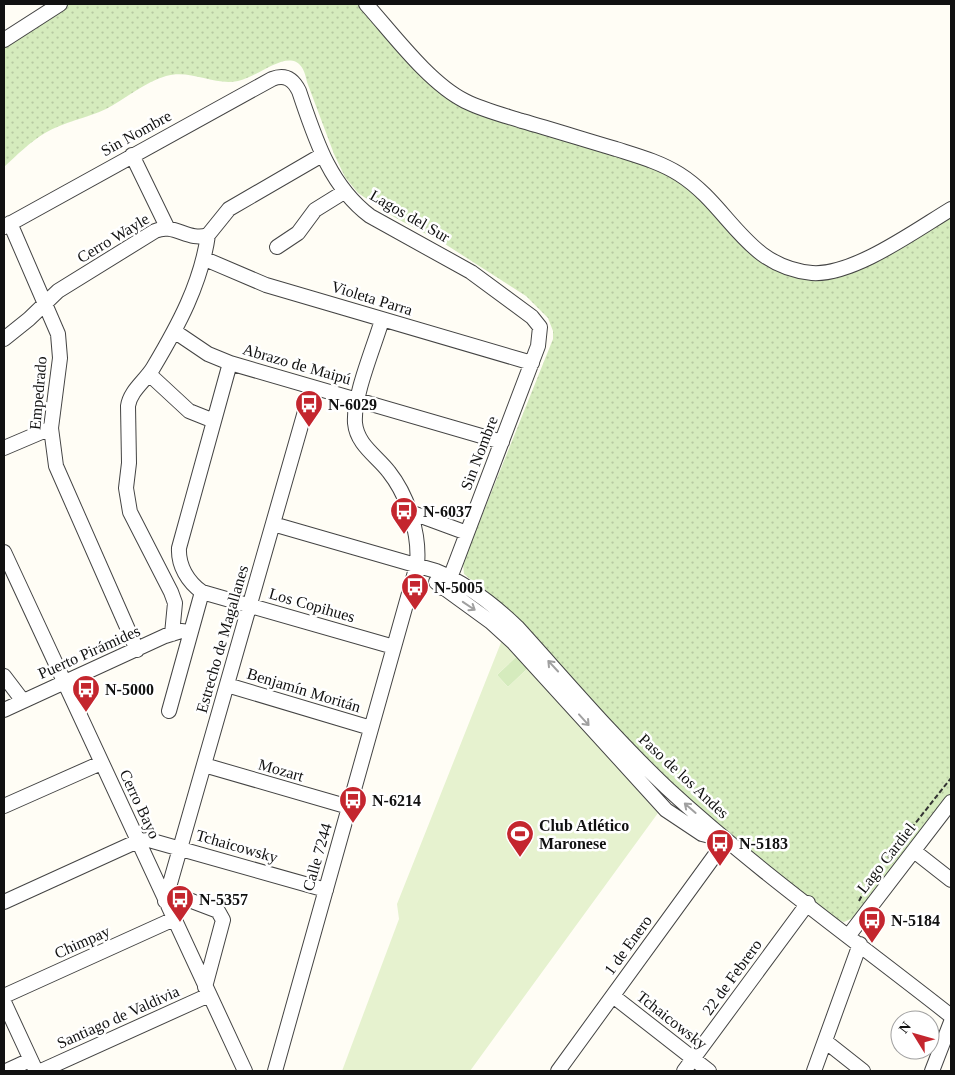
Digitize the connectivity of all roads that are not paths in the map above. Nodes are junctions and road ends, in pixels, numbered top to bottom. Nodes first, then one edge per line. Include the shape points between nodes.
1 (60, 4) edge
2 (366, 4) edge
3 (4, 40) edge
4 (288, 78) joint
5 (132, 155) junction
6 (322, 155) junction
7 (344, 192) junction
8 (951, 209) edge
9 (7, 225) edge
10 (168, 227) junction
11 (208, 235) junction
12 (277, 247) dead end
13 (205, 259) junction
14 (45, 303) junction
15 (382, 320) junction
16 (540, 327) joint
17 (174, 331) junction
18 (4, 339) edge
19 (230, 363) junction
20 (532, 363) junction
21 (149, 374) junction
22 (312, 387) junction
23 (358, 400) junction
24 (214, 421) junction
25 (51, 428) junction
26 (502, 442) junction
27 (4, 448) edge
28 (410, 512) junction
29 (273, 524) junction
30 (467, 533) junction
31 (4, 552) edge
32 (417, 565) junction
33 (446, 583) junction
34 (197, 589) junction
35 (250, 606) junction
36 (190, 632) junction
37 (172, 634) junction
38 (394, 647) junction
39 (137, 650) junction
40 (4, 676) edge
41 (64, 682) junction
42 (227, 685) junction
43 (23, 701) junction
44 (4, 710) edge
45 (169, 711) dead end
46 (371, 728) junction
47 (101, 763) junction
48 (204, 766) junction
49 (951, 802) edge
50 (4, 806) edge
51 (349, 808) junction
52 (726, 840) junction
53 (138, 841) junction
54 (181, 848) junction
55 (914, 851) junction
56 (951, 880) edge
57 (326, 890) junction
58 (167, 896) junction
59 (4, 902) edge
60 (808, 903) junction
61 (174, 919) junction
62 (849, 935) junction
63 (860, 944) junction
64 (207, 991) junction
65 (4, 996) edge
66 (613, 996) junction
67 (4, 1002) edge
68 (951, 1016) edge
69 (951, 1022) edge
70 (825, 1041) junction
71 (693, 1059) junction
72 (33, 1066) edge
73 (5, 1070) edge
74 (41, 1071) edge
75 (245, 1071) edge
76 (275, 1071) edge
77 (558, 1071) edge
78 (684, 1071) edge
79 (709, 1071) edge
80 (814, 1071) edge
81 (863, 1071) edge
82 (932, 1071) edge

1 - 3 street
2 - 8 street via 426,70 452,93 497,113 630,153 680,174 700,190 753,248 782,266 815,273 849,267
4 - 5 street, Sin Nombre via 272,79
4 - 6 street, Lagos del Sur via 299,91
5 - 9 street, Sin Nombre
5 - 10 street
6 - 7 street, Lagos del Sur
6 - 11 street via 229,209
7 - 12 street via 315,210 298,233
7 - 16 street, Lagos del Sur via 370,216 471,272 532,317
9 - 14 street, Empedrado
10 - 11 street, Cerro Wayle via 194,237
10 - 14 street, Cerro Wayle via 155,231
11 - 13 street
13 - 15 street, Violeta Parra via 266,285
13 - 17 street via 190,301
14 - 18 street, Cerro Wayle
14 - 25 street, Empedrado via 60,345
15 - 20 street, Violeta Parra
15 - 23 street
16 - 20 street, Sin Nombre via 540,339
17 - 19 street, Abrazo de Maipú via 208,354
17 - 21 street
19 - 22 street, Abrazo de Maipú
19 - 24 street
20 - 26 street, Sin Nombre
21 - 24 street via 189,411
21 - 37 street via 129,399 127,501 172,592 175,603
22 - 23 street, Abrazo de Maipú
22 - 29 street, Estrecho de Magallanes
23 - 26 street, Abrazo de Maipú
23 - 28 street via 355,416 358,435 396,481
24 - 34 street via 179,548 181,566
25 - 27 street
25 - 39 street, Empedrado via 53,452 61,478
26 - 30 street, Sin Nombre
28 - 30 street
28 - 32 street via 417,543
29 - 32 street, Paso de los Andes
29 - 35 street, Estrecho de Magallanes
30 - 33 street, Sin Nombre
31 - 41 street, Cerro Bayo
32 - 33 street, Paso de los Andes
32 - 38 street, Calle 7244
33 - 52 street, Paso de los Andes via 508,618 645,766
34 - 35 street, Los Copihues
34 - 36 street
35 - 38 street, Los Copihues
35 - 42 street, Estrecho de Magallanes
36 - 37 street, Puerto Pirámides
36 - 45 street
37 - 39 street, Puerto Pirámides
38 - 46 street, Calle 7244
39 - 41 street, Puerto Pirámides
40 - 43 street
41 - 43 street, Puerto Pirámides
41 - 47 street, Cerro Bayo
42 - 46 street, Benjamín Moritán
42 - 48 street, Estrecho de Magallanes
43 - 44 street, Puerto Pirámides
46 - 51 street, Calle 7244
47 - 50 street
47 - 53 street, Cerro Bayo
48 - 51 street, Mozart
48 - 54 street, Estrecho de Magallanes
49 - 55 street, Lago Cardiel
51 - 57 street, Calle 7244
52 - 60 street
52 - 66 street, 1 de Enero
53 - 54 street, Tchaicowsky via 149,840
53 - 58 street, Cerro Bayo
53 - 59 street
54 - 57 street, Tchaicowsky
54 - 58 street, Estrecho de Magallanes
55 - 56 street
55 - 62 street, Lago Cardiel
57 - 76 street, Calle 7244
58 - 61 street, Cerro Bayo
58 - 64 street via 218,911 224,920
60 - 62 street
60 - 71 street, 22 de Febrero
61 - 64 street, Cerro Bayo
61 - 65 street, Chimpay
62 - 63 street
63 - 68 street
63 - 70 street
64 - 74 street, Santiago de Valdivia
64 - 75 street, Cerro Bayo
66 - 71 street, Tchaicowsky
66 - 77 street, 1 de Enero
67 - 72 street
69 - 82 street
70 - 80 street
70 - 81 street
71 - 78 street, 22 de Febrero
71 - 79 street, Tchaicowsky
72 - 73 street

